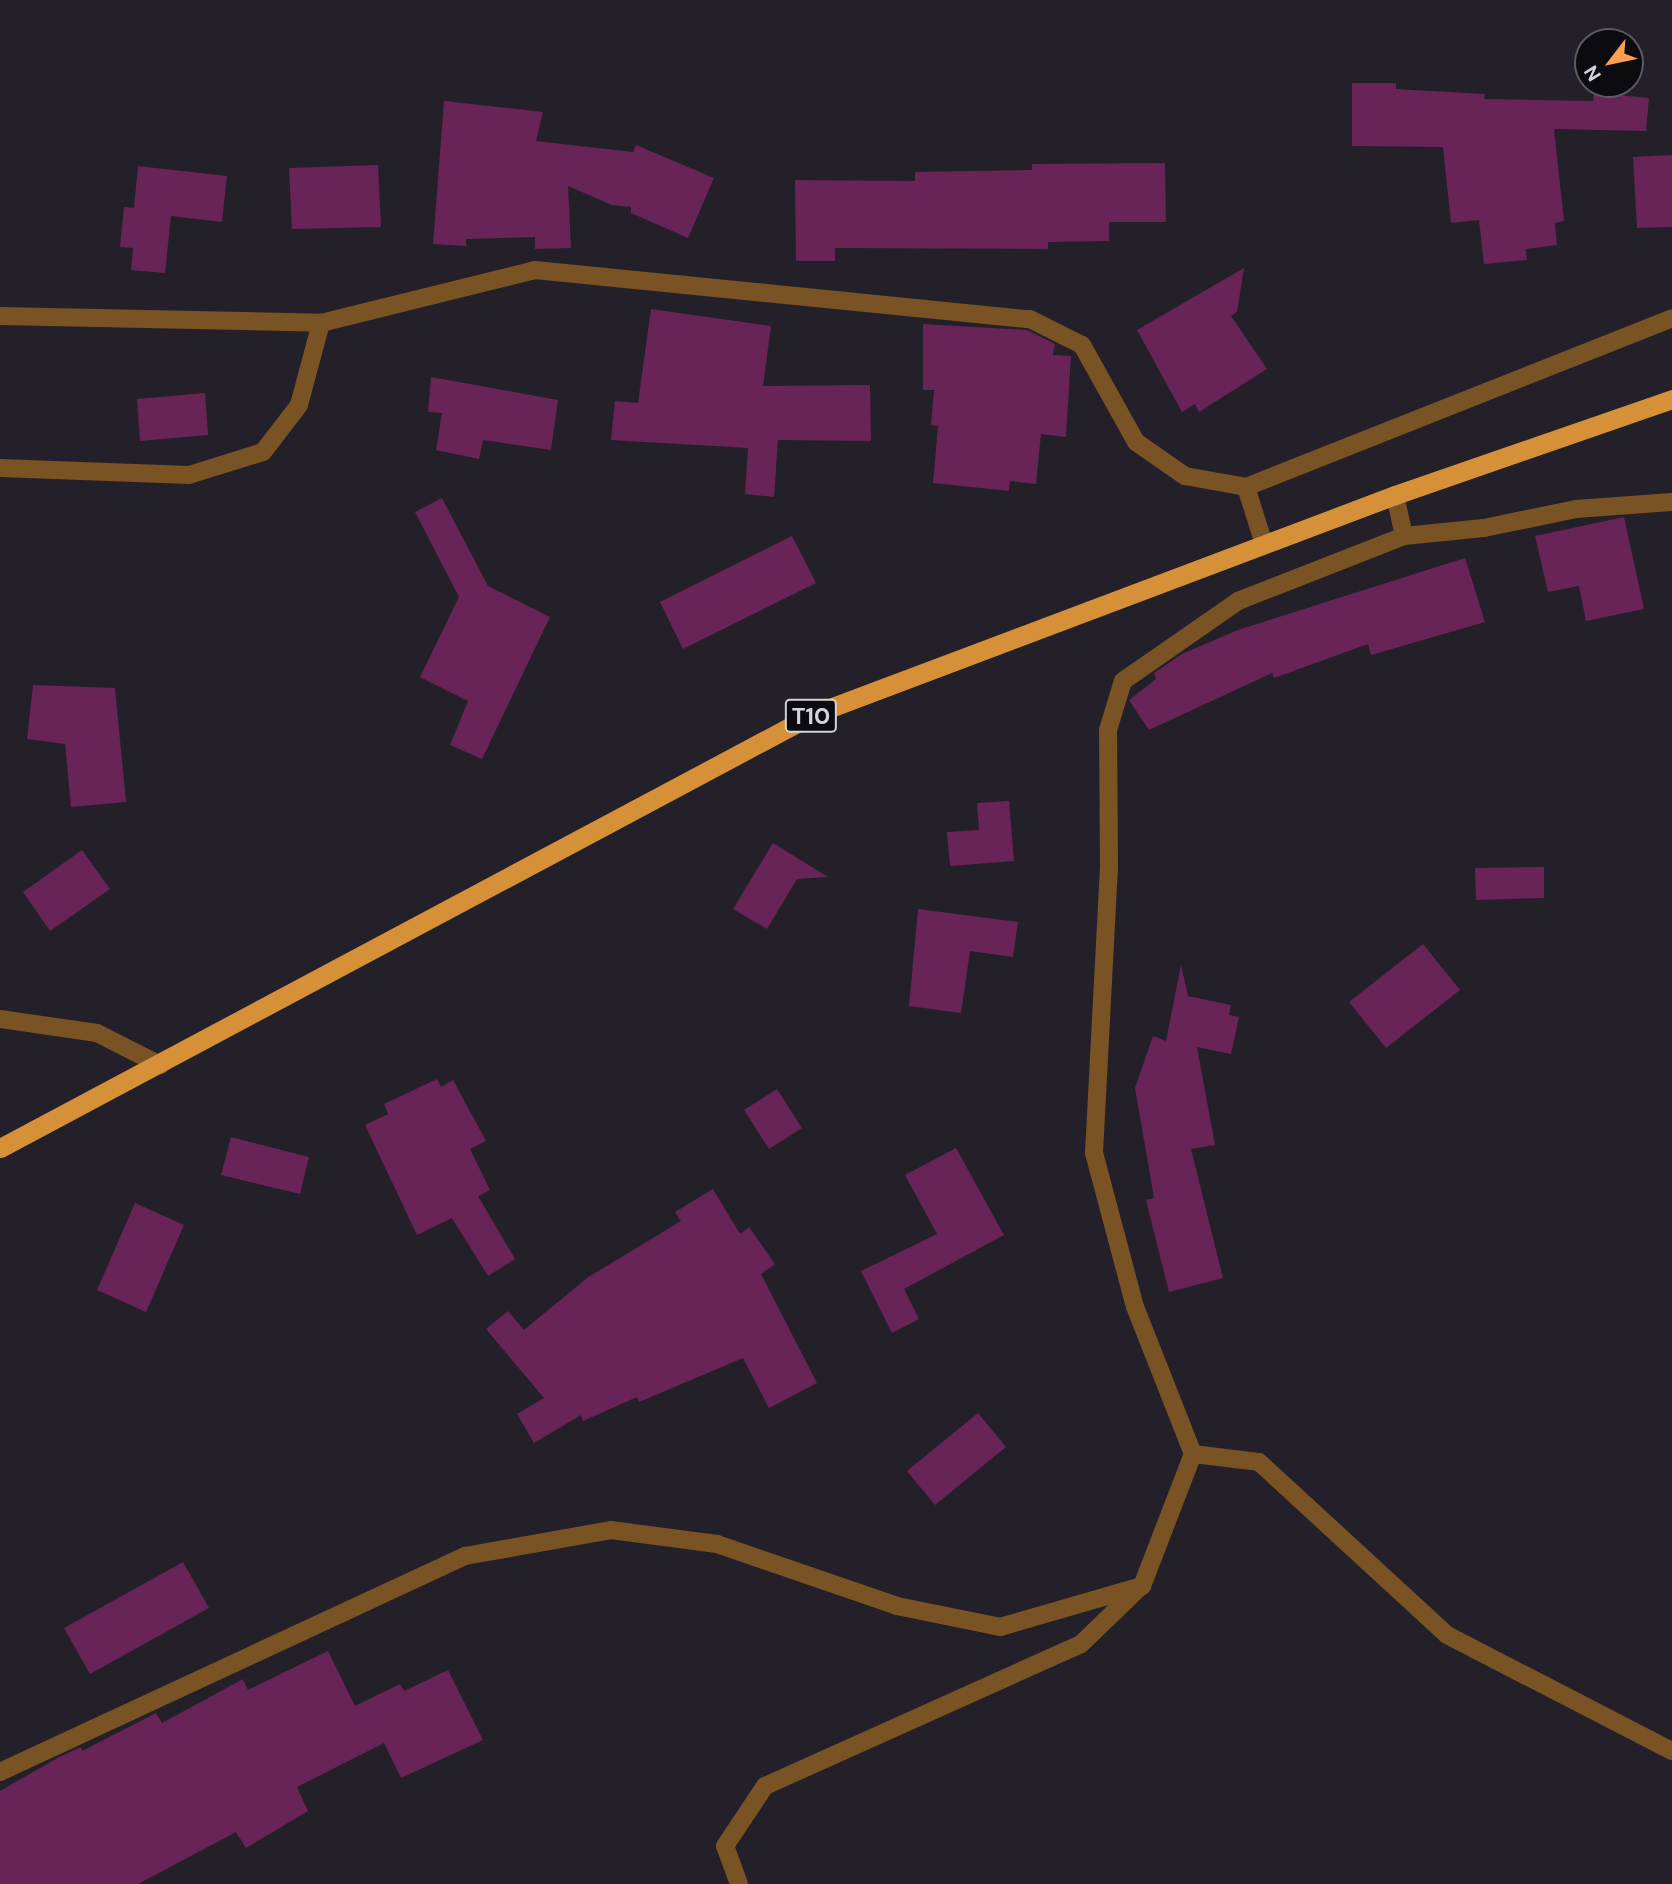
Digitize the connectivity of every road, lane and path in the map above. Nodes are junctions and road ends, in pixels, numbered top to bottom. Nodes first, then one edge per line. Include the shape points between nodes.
1 (0, 316) edge
2 (1672, 318) edge
3 (321, 323) junction
4 (1672, 399) edge
5 (0, 468) edge
6 (1246, 486) junction
7 (1395, 495) junction
8 (1672, 502) edge
9 (1404, 536) junction
10 (1264, 544) junction
11 (0, 1019) edge
12 (160, 1065) junction
13 (0, 1148) edge
14 (1193, 1454) junction
15 (1142, 1586) junction
16 (1672, 1751) edge
17 (0, 1773) edge
18 (740, 1884) edge

1 - 3 street
2 - 6 street
3 - 5 street via 299,405 263,452 190,475
3 - 6 street via 535,270 1030,319 1082,345 1136,442 1185,476
4 - 7 highway, T10
6 - 10 street
7 - 9 street
7 - 10 highway, T10
8 - 9 street via 1576,509 1484,528
9 - 14 street via 1238,601 1123,681 1108,730 1109,868 1094,1153 1135,1307
10 - 12 highway, T10 via 814,714
11 - 12 street via 97,1033
12 - 13 highway, T10
14 - 15 street
14 - 16 street via 1259,1462 1447,1635
15 - 17 street via 1000,1627 897,1606 717,1544 611,1530 465,1556
15 - 18 street via 1081,1644 765,1786 725,1846

